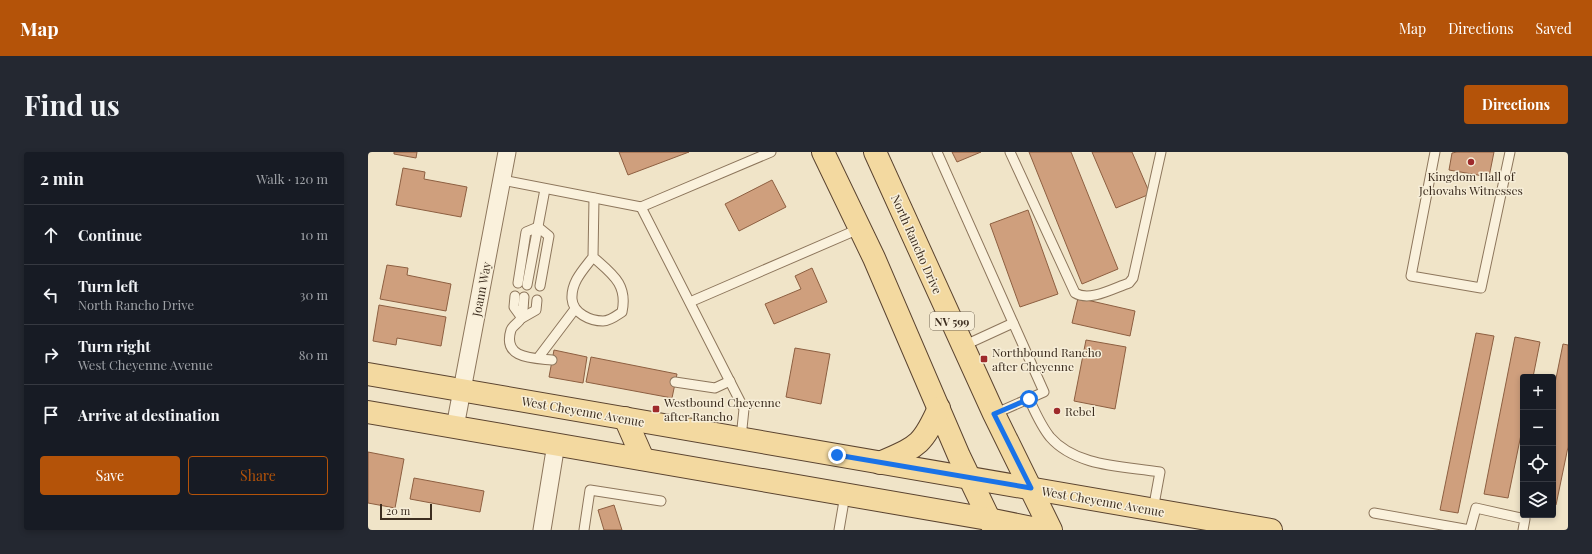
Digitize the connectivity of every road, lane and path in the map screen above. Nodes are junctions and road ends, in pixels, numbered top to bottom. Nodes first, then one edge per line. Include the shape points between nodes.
1 (507, 152) edge
2 (770, 152) edge
3 (823, 152) edge
4 (875, 152) edge
5 (937, 152) edge
6 (1010, 152) edge
7 (1161, 152) edge
8 (1435, 152) edge
9 (1510, 152) edge
10 (502, 180) junction
11 (545, 189) junction
12 (594, 198) junction
13 (641, 207) junction
14 (538, 227) junction
15 (861, 228) junction
16 (593, 258) junction
17 (522, 284) dead end
18 (540, 286) dead end
19 (520, 296) dead end
20 (538, 300) dead end
21 (690, 302) junction
22 (575, 309) junction
23 (522, 318) junction
24 (1013, 323) junction
25 (963, 346) junction
26 (538, 358) junction
27 (552, 360) dead end
28 (368, 374) edge
29 (730, 381) junction
30 (675, 382) dead end
31 (462, 390) junction
32 (1029, 399) junction
33 (939, 408) junction
34 (368, 412) edge
35 (994, 414) junction
36 (625, 418) junction
37 (455, 427) junction
38 (740, 438) junction
39 (556, 444) junction
40 (643, 459) junction
41 (880, 463) junction
42 (970, 479) junction
43 (1031, 488) junction
44 (845, 495) junction
45 (661, 501) dead end
46 (1153, 510) junction
47 (1374, 513) dead end
48 (991, 525) edge
49 (542, 530) edge
50 (584, 530) edge
51 (839, 530) edge
52 (1042, 530) edge
53 (1051, 530) edge
54 (1271, 530) edge
55 (1523, 530) edge

1 - 10 street, Joann Way
2 - 13 lane
3 - 15 main road
4 - 25 main road, North Rancho Drive / NV 599
5 - 24 lane
6 - 7 lane via 1075,293 1088,296 1130,283 1133,278
8 - 9 lane via 1411,276 1481,288
10 - 11 lane
10 - 31 street, Joann Way
11 - 12 lane
11 - 14 lane
12 - 13 lane
12 - 16 lane
13 - 21 lane
14 - 17 lane via 526,232
14 - 18 lane via 549,236
15 - 21 lane
15 - 33 main road
16 - 22 lane via 578,275 574,286 572,299
16 - 22 lane via 622,287 625,299 622,312 602,321 579,313
19 - 23 lane
20 - 23 lane via 536,310
21 - 29 lane
22 - 26 lane
23 - 26 lane via 512,328 509,341 511,348 520,356
24 - 25 lane
24 - 32 lane via 1044,392
25 - 35 main road, North Rancho Drive / NV 599
26 - 27 lane
28 - 31 main road, West Cheyenne Avenue
29 - 30 lane via 715,388
29 - 38 lane via 744,409
31 - 36 main road, West Cheyenne Avenue
31 - 37 street, Joann Way
32 - 35 lane
32 - 46 lane via 1049,436 1075,456 1089,461 1160,472
33 - 41 main road via 923,440
33 - 42 main road
34 - 37 main road
35 - 43 main road, North Rancho Drive / NV 599
36 - 38 main road, West Cheyenne Avenue
36 - 40 main road
37 - 39 main road
38 - 41 main road, West Cheyenne Avenue
39 - 40 main road
39 - 49 street
40 - 44 main road
41 - 42 main road, West Cheyenne Avenue
42 - 43 main road, West Cheyenne Avenue
42 - 48 main road
43 - 46 main road, West Cheyenne Avenue
43 - 53 main road, North Rancho Drive / NV 599
44 - 48 main road
44 - 51 lane
45 - 50 lane via 590,490
46 - 54 main road, West Cheyenne Avenue
47 - 55 lane via 1470,530 1476,508 1525,519
48 - 52 main road

